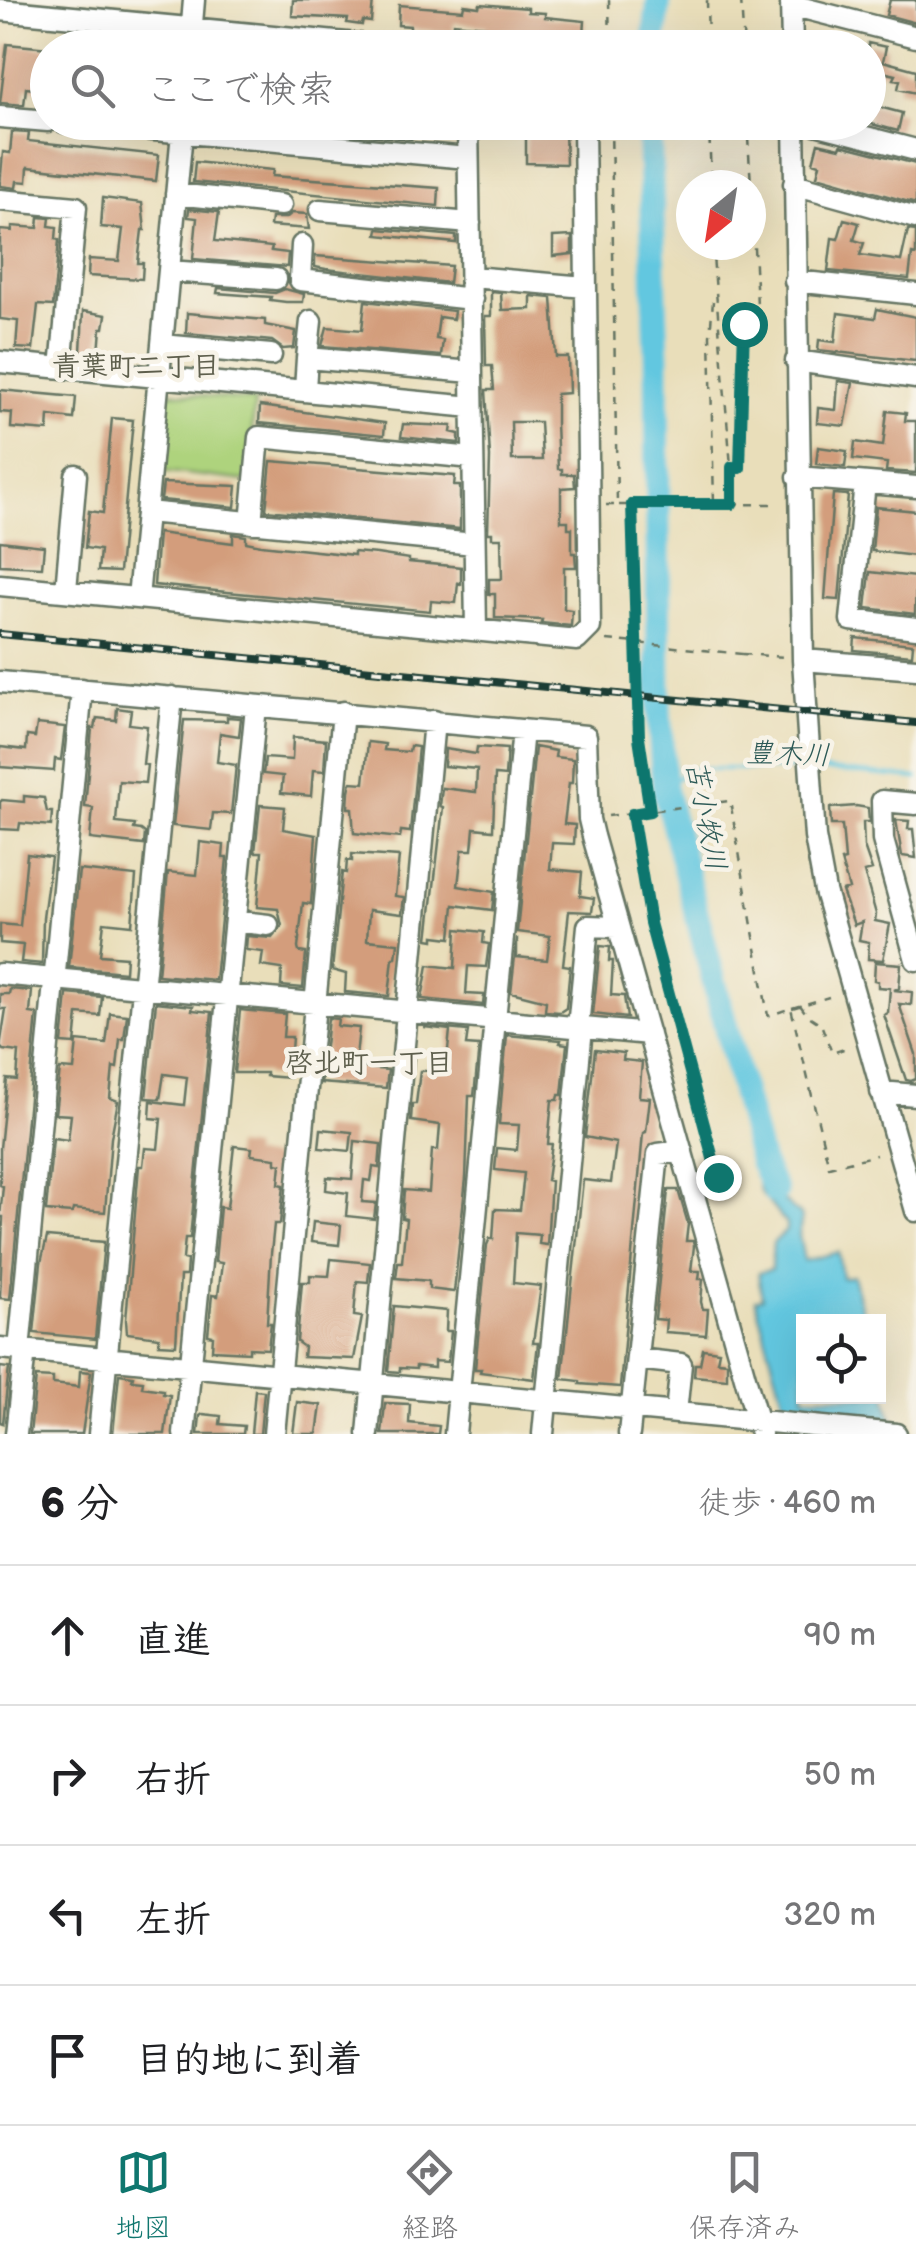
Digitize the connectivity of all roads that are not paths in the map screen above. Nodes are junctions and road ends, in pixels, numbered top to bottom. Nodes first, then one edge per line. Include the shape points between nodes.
1 (194, 0) edge
2 (790, 2) edge
3 (0, 10) edge
4 (141, 30) edge
5 (192, 30) edge
6 (791, 30) edge
7 (916, 37) edge
8 (0, 117) edge
9 (30, 120) edge
10 (182, 140) edge
11 (297, 140) edge
12 (468, 140) edge
13 (584, 140) edge
14 (794, 140) edge
15 (877, 140) edge
16 (916, 150) edge
17 (468, 158) junction
18 (794, 184) junction
19 (176, 194) junction
20 (0, 200) edge
21 (281, 205) dead end
22 (320, 210) dead end
23 (916, 218) edge
24 (470, 222) junction
25 (302, 245) dead end
26 (169, 271) junction
27 (472, 277) junction
28 (276, 280) dead end
29 (795, 281) junction
30 (585, 287) junction
31 (916, 294) edge
32 (472, 299) junction
33 (311, 321) dead end
34 (162, 345) junction
35 (271, 356) dead end
36 (307, 358) junction
37 (0, 362) edge
38 (796, 362) junction
39 (62, 368) junction
40 (472, 372) junction
41 (159, 377) junction
42 (916, 378) edge
43 (305, 390) junction
44 (472, 406) junction
45 (472, 458) junction
46 (76, 475) dead end
47 (798, 478) junction
48 (865, 483) junction
49 (916, 487) edge
50 (147, 512) junction
51 (251, 522) junction
52 (474, 544) junction
53 (0, 585) edge
54 (66, 590) junction
55 (138, 598) junction
56 (916, 628) edge
57 (476, 630) junction
58 (795, 659) junction
59 (916, 669) edge
60 (0, 682) edge
61 (82, 689) junction
62 (172, 697) junction
63 (256, 706) junction
64 (343, 712) junction
65 (434, 720) junction
66 (523, 730) junction
67 (916, 804) edge
68 (907, 899) edge
69 (235, 922) junction
70 (268, 925) dead end
71 (616, 927) junction
72 (916, 960) edge
73 (0, 974) edge
74 (55, 979) junction
75 (142, 986) junction
76 (228, 994) junction
77 (315, 1002) junction
78 (406, 1011) junction
79 (494, 1020) junction
80 (580, 1028) junction
81 (650, 1034) junction
82 (880, 1092) junction
83 (916, 1096) edge
84 (682, 1151) junction
85 (916, 1211) edge
86 (14, 1349) edge
87 (106, 1358) junction
88 (637, 1359) junction
89 (191, 1367) junction
90 (280, 1375) junction
91 (372, 1384) junction
92 (460, 1391) junction
93 (546, 1400) junction
94 (632, 1408) junction
95 (676, 1412) junction
96 (765, 1425) edge
97 (715, 1426) edge
98 (16, 1434) edge
99 (98, 1434) edge
100 (184, 1434) edge
101 (274, 1434) edge
102 (368, 1434) edge
103 (455, 1434) edge
104 (543, 1434) edge
105 (630, 1434) edge
106 (896, 1434) edge

1 - 5 street
2 - 6 street
2 - 7 street
3 - 4 street
8 - 9 street
10 - 19 street
11 - 17 street
12 - 17 street
13 - 30 street
14 - 18 street
15 - 16 street
17 - 24 street
18 - 23 street
18 - 29 street
19 - 21 street
19 - 26 street
20 - 39 street via 76,208
22 - 24 street
24 - 27 street
25 - 32 street via 300,280
26 - 28 street
26 - 34 street
27 - 30 street
27 - 32 street
29 - 31 street
29 - 38 street
30 - 57 street via 590,628 577,640
32 - 40 street
33 - 36 street
34 - 35 street
34 - 41 street
36 - 40 street
36 - 43 street
37 - 39 street
38 - 42 street
38 - 47 street
39 - 41 street
40 - 44 street
41 - 43 street
41 - 50 street
43 - 44 street
44 - 45 street
45 - 51 street via 260,436
45 - 52 street
46 - 54 street
47 - 48 street
47 - 58 street
48 - 49 street
48 - 56 street via 851,620
50 - 51 street
50 - 55 street
51 - 52 street
52 - 57 street
53 - 54 street
54 - 55 street
55 - 57 street
58 - 59 street
58 - 82 street via 825,891
60 - 61 street
61 - 62 street
61 - 74 street
62 - 63 street
62 - 75 street
63 - 64 street
63 - 69 street
64 - 65 street
64 - 77 street
65 - 66 street
65 - 78 street
66 - 71 street via 586,736 589,818
66 - 79 street
67 - 68 street via 882,801 884,840
68 - 72 street
69 - 70 street
69 - 76 street
71 - 80 street via 588,926
71 - 81 street
73 - 74 street
74 - 75 street
74 - 86 street
75 - 76 street
75 - 87 street
76 - 77 street
76 - 89 street
77 - 78 street
77 - 90 street
78 - 79 street
78 - 91 street
79 - 80 street
79 - 92 street
80 - 81 street
80 - 93 street
81 - 84 street
82 - 83 street
82 - 85 street
84 - 88 street via 658,1154
84 - 96 street
86 - 87 street
86 - 98 street
87 - 89 street
87 - 99 street
88 - 94 street
88 - 95 street via 681,1364
89 - 90 street
89 - 100 street
90 - 91 street
90 - 101 street
91 - 92 street
91 - 102 street
92 - 93 street
92 - 103 street
93 - 94 street
93 - 104 street
94 - 95 street
94 - 105 street
95 - 97 street
96 - 97 street
96 - 106 street

